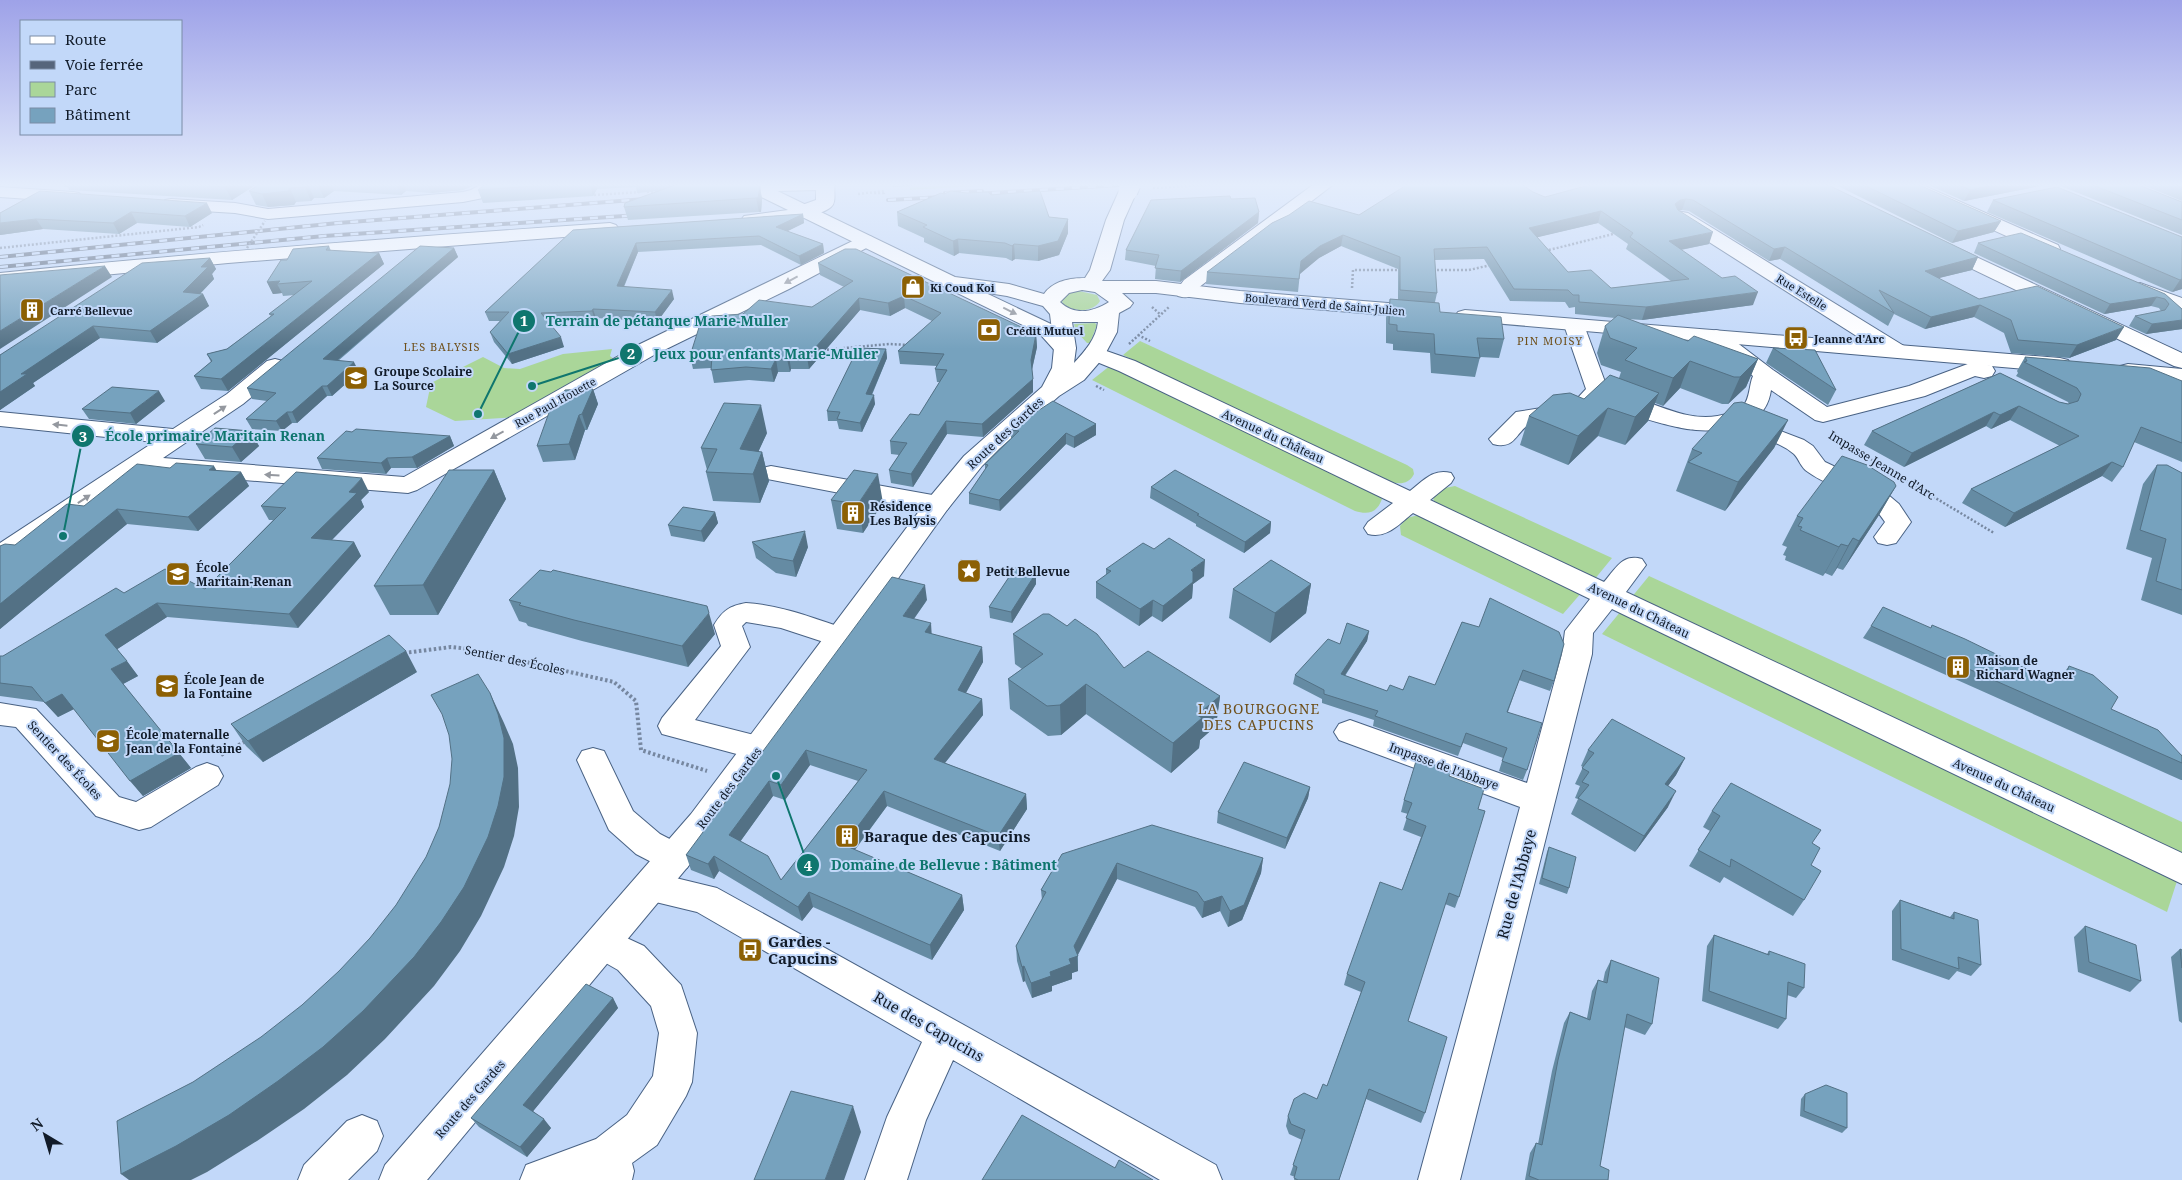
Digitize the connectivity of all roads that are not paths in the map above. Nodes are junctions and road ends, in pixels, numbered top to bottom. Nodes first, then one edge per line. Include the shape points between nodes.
1 (457, 239) edge
2 (861, 239) edge
3 (1109, 239) edge
4 (1251, 239) edge
5 (1717, 239) edge
6 (1926, 239) edge
7 (1999, 239) edge
8 (2029, 239) edge
9 (427, 241) junction
10 (865, 241) junction
11 (1950, 251) junction
12 (2069, 257) edge
13 (149, 264) junction
14 (397, 267) edge
15 (943, 278) junction
16 (0, 279) edge
17 (2120, 280) edge
18 (114, 286) edge
19 (1070, 286) junction
20 (1096, 286) junction
21 (1185, 292) junction
22 (2182, 305) edge
23 (1055, 307) junction
24 (1112, 308) junction
25 (2134, 317) edge
26 (2100, 323) junction
27 (1574, 325) junction
28 (1716, 336) junction
29 (1065, 348) junction
30 (1896, 351) junction
31 (1095, 353) junction
32 (289, 355) edge
33 (2182, 361) edge
34 (2078, 367) edge
35 (2107, 369) edge
36 (1986, 370) junction
37 (1765, 374) junction
38 (2182, 376) edge
39 (1597, 390) junction
40 (1051, 391) junction
41 (0, 420) edge
42 (1732, 421) junction
43 (178, 437) junction
44 (1501, 439) dead end
45 (140, 462) junction
46 (771, 473) dead end
47 (1442, 478) dead end
48 (1411, 501) junction
49 (938, 504) junction
50 (1377, 528) dead end
51 (1887, 537) edge
52 (0, 555) edge
53 (1633, 565) dead end
54 (1608, 596) junction
55 (839, 637) junction
56 (0, 714) edge
57 (1350, 732) dead end
58 (759, 748) junction
59 (593, 760) dead end
60 (207, 776) road end
61 (1538, 800) junction
62 (675, 858) junction
63 (2182, 869) edge
64 (651, 887) junction
65 (603, 943) junction
66 (946, 1035) junction
67 (362, 1136) dead end
68 (610, 1167) edge
69 (319, 1180) edge
70 (400, 1180) edge
71 (541, 1180) edge
72 (886, 1180) edge
73 (1201, 1180) edge
74 (1439, 1180) edge

1 - 9 street
2 - 10 street
3 - 20 street
4 - 21 street via 1191,284
5 - 30 street, Rue Estelle
6 - 11 street
7 - 11 street
8 - 12 street
9 - 13 street
9 - 14 street
10 - 15 street
10 -> 45 street, Rue Paul Houette via 646,350 408,485
11 - 26 street
13 - 16 street
13 - 18 street
15 - 19 street, Boulevard Verd de Saint-Julien
15 - 23 street, Boulevard Verd de Saint-Julien via 1009,290
15 -> 29 street via 1046,329
17 - 22 street
19 - 20 street, Boulevard Verd de Saint-Julien
19 - 23 street via 1052,295
20 - 21 street, Boulevard Verd de Saint-Julien via 1156,287
20 - 24 street via 1112,292 1117,298
21 - 24 street, Boulevard Verd de Saint-Julien via 1156,295
21 - 27 street, Boulevard Verd de Saint-Julien
23 - 24 street, Boulevard Verd de Saint-Julien via 1086,317
23 - 29 street, Route des Gardes
23 - 31 street, Avenue du Château via 1074,338
24 - 31 street, Route des Gardes via 1107,332
25 - 26 street
26 - 33 street
27 - 28 street, Boulevard Verd de Saint-Julien
27 - 39 street
28 - 30 street, Boulevard Verd de Saint-Julien
28 - 37 street, Impasse Jeanne d'Arc
29 - 40 street, Route des Gardes via 1063,368
30 - 36 street, Boulevard Verd de Saint-Julien
31 - 40 street, Route des Gardes via 1076,375
31 - 48 street, Avenue du Château
43 -> 32 street via 235,399
34 - 36 street, Boulevard Verd de Saint-Julien
35 - 38 street
36 - 37 street, Impasse Jeanne d'Arc via 1973,369 1916,391 1823,415
37 - 42 street via 1760,382 1760,398 1751,411
39 - 42 street via 1680,421
39 - 44 street via 1581,408 1524,417
40 - 49 street, Route des Gardes via 973,461
43 -> 41 street
42 - 51 street via 1779,437 1804,450 1815,467 1862,487 1890,506 1898,522
43 - 45 street
52 -> 45 street
46 - 49 street
47 - 48 street
48 - 50 street
48 - 54 street, Avenue du Château
49 - 55 street, Route des Gardes
53 - 54 street, Rue de l'Abbaye
54 - 61 street, Rue de l'Abbaye via 1579,631 1577,654
54 - 63 street, Avenue du Château
55 - 58 street, Route des Gardes
55 - 58 street via 749,611 738,614 728,625 736,647 673,726
56 - 60 street, Sentier des Écoles via 25,717 108,806 139,818
57 - 61 street, Impasse de l'Abbaye
58 - 62 street, Route des Gardes
59 - 62 street via 621,820 648,844
61 - 74 street, Rue de l'Abbaye
62 - 64 street, Route des Gardes
64 - 65 street, Route des Gardes
64 - 66 street, Rue des Capucins via 705,899
65 - 68 street via 631,958 668,997 678,1033 672,1082 642,1130
65 - 70 street, Route des Gardes
66 - 72 street via 907,1117
66 - 73 street, Rue des Capucins
67 - 69 street
68 - 71 street

